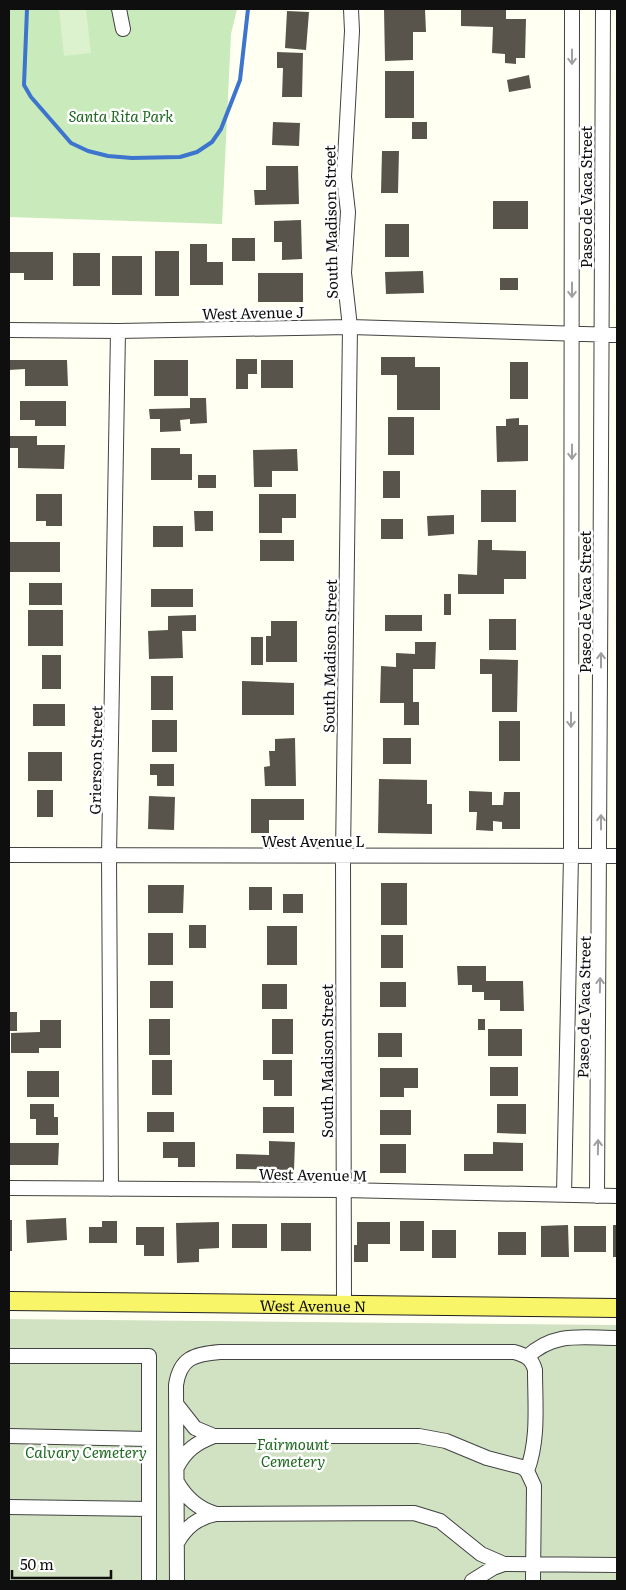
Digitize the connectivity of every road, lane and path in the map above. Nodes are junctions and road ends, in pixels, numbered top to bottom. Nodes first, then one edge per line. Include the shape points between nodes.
1 (119, 9) edge
2 (351, 9) edge
3 (572, 9) edge
4 (603, 9) edge
5 (123, 29) dead end
6 (350, 326) junction
7 (9, 330) edge
8 (118, 331) junction
9 (572, 335) junction
10 (617, 335) edge
11 (600, 336) junction
12 (9, 855) edge
13 (109, 856) junction
14 (343, 856) junction
15 (571, 856) junction
16 (601, 856) junction
17 (617, 856) edge
18 (9, 1188) edge
19 (112, 1189) junction
20 (343, 1190) junction
21 (564, 1195) junction
22 (598, 1196) junction
23 (617, 1196) edge
24 (9, 1301) edge
25 (344, 1304) junction
26 (617, 1308) edge
27 (617, 1338) edge
28 (9, 1356) edge
29 (527, 1357) junction
30 (176, 1404) junction
31 (9, 1436) edge
32 (214, 1436) junction
33 (149, 1439) junction
34 (527, 1471) junction
35 (177, 1474) junction
36 (9, 1507) edge
37 (149, 1509) junction
38 (216, 1514) junction
39 (177, 1543) junction
40 (504, 1564) junction
41 (533, 1564) junction
42 (617, 1565) edge
43 (149, 1581) edge
44 (177, 1581) edge
45 (472, 1581) edge
46 (533, 1581) edge

1 - 5 street
2 - 6 street, South Madison Street via 344,177 348,212 344,273
3 -> 9 street, Paseo de Vaca Street
4 - 11 street, Paseo de Vaca Street
6 - 8 street, West Avenue J
6 - 9 street, West Avenue J
6 - 14 street, South Madison Street
7 - 8 street, West Avenue J
8 - 13 street, Grierson Street
9 - 11 street, West Avenue J
9 -> 15 street, Paseo de Vaca Street
10 - 11 street, West Avenue J
16 -> 11 street, Paseo de Vaca Street
12 - 13 street, West Avenue L
13 - 14 street, West Avenue L
13 - 19 street, Grierson Street
14 - 15 street, West Avenue L
14 - 20 street, South Madison Street
15 - 16 street, West Avenue L
15 - 21 street, Paseo de Vaca Street
16 - 17 street, West Avenue L
22 -> 16 street, Paseo de Vaca Street
18 - 19 street, West Avenue M
19 - 20 street, West Avenue M
20 - 21 street, West Avenue M
20 - 25 street, South Madison Street
21 - 22 street, West Avenue M
22 - 23 street, West Avenue M
24 - 25 main road, West Avenue N
25 - 26 main road, West Avenue N
27 - 29 street via 552,1340 540,1344
28 - 33 street via 149,1356
29 - 30 street via 514,1352 208,1353 197,1355 183,1365 178,1373
29 - 34 street via 535,1370 535,1437
30 - 32 street via 195,1428
30 - 35 street
31 - 33 street
32 - 34 street via 419,1436 446,1441
32 - 35 street via 194,1444 184,1454
33 - 37 street
34 - 41 street via 534,1486
35 - 38 street via 187,1497 197,1506
35 - 39 street
36 - 37 street
37 - 43 street
38 - 39 street via 190,1525
38 - 40 street via 391,1513 428,1516 440,1521 481,1554
39 - 44 street
40 - 41 street
40 - 45 street
41 - 42 street
41 - 46 street

